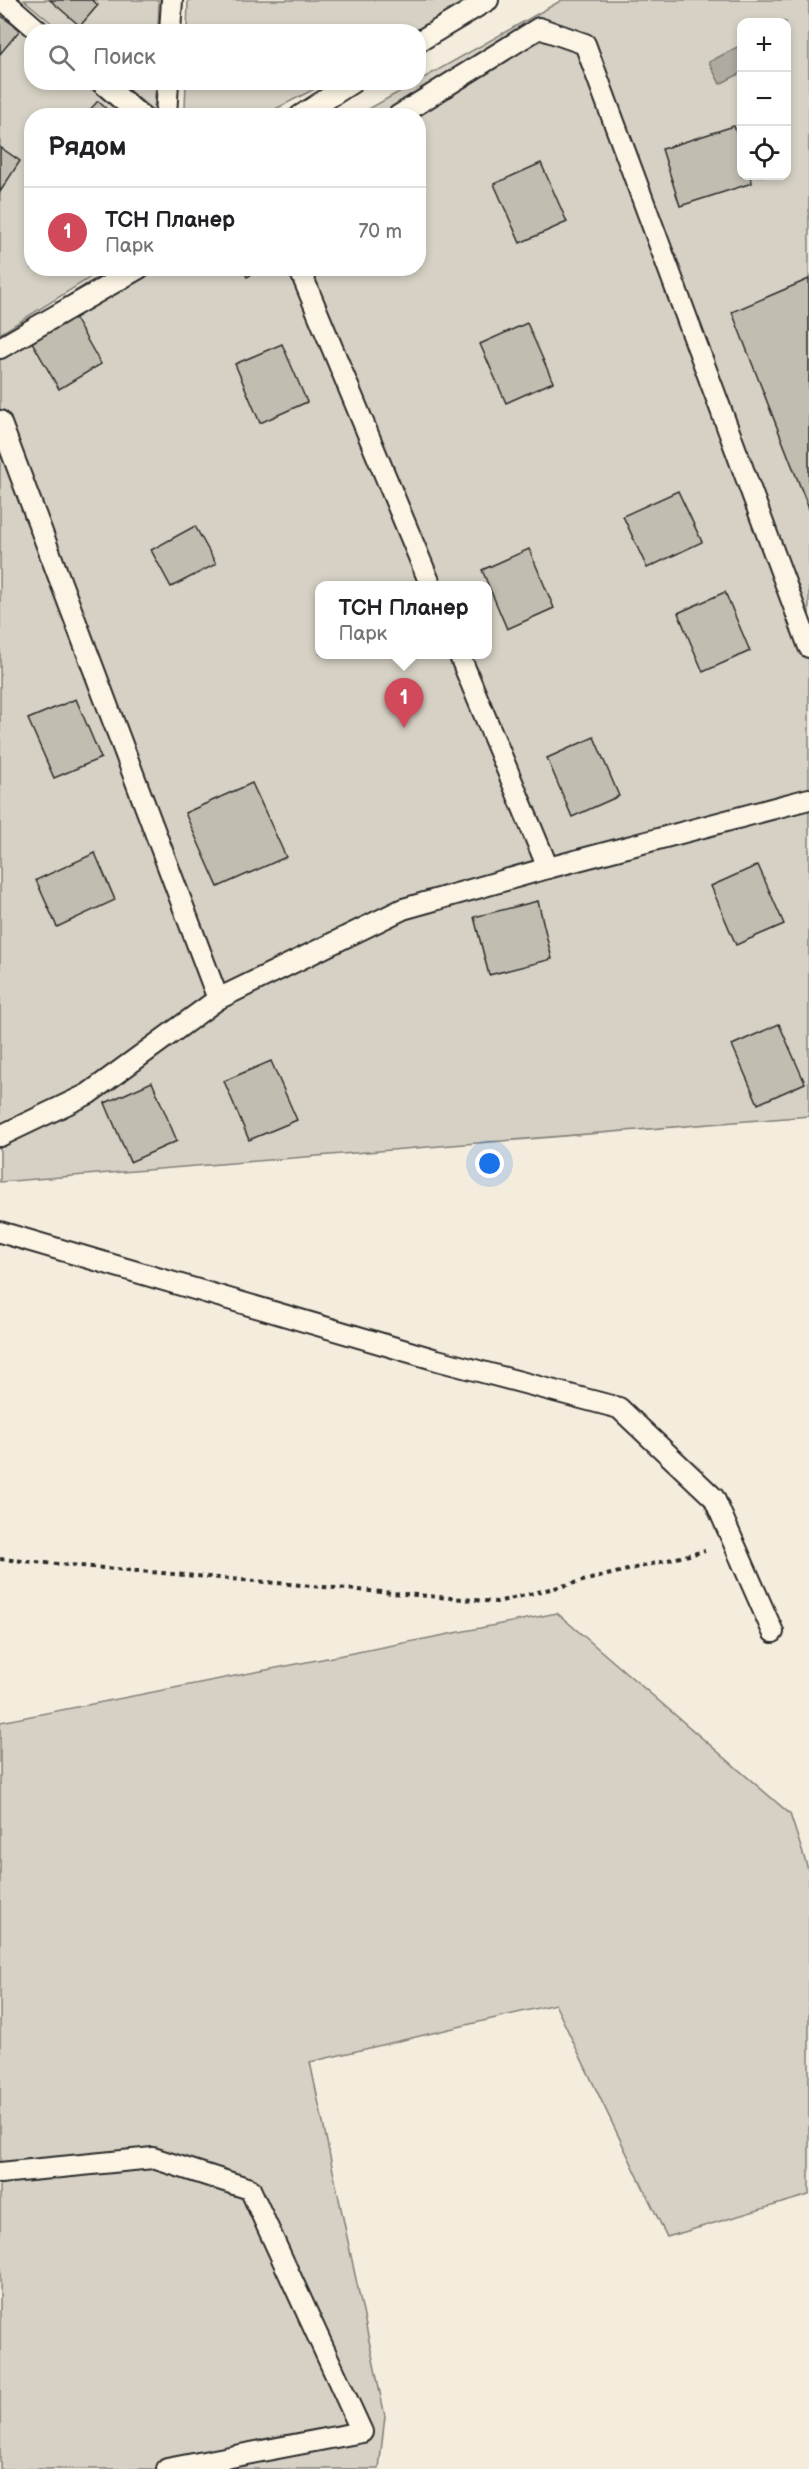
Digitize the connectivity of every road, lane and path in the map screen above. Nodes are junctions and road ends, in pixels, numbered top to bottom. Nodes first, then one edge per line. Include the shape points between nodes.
1 (3, 0) edge
2 (172, 0) edge
3 (488, 0) edge
4 (31, 24) edge
5 (170, 24) edge
6 (426, 37) edge
7 (110, 90) edge
8 (168, 90) edge
9 (341, 90) edge
10 (132, 108) edge
11 (166, 108) edge
12 (312, 108) edge
13 (411, 108) edge
14 (126, 276) edge
15 (302, 276) edge
16 (0, 348) edge
17 (0, 421) edge
18 (429, 581) edge
19 (809, 647) edge
20 (461, 659) edge
21 (809, 799) edge
22 (548, 868) junction
23 (218, 999) junction
24 (0, 1136) edge
25 (0, 1232) edge
26 (734, 1544) junction
27 (0, 1559) edge
28 (773, 1632) dead end
29 (0, 2174) edge
30 (167, 2469) edge

1 - 4 lane
2 - 5 lane
3 - 6 lane
7 - 10 lane
8 - 11 lane
9 - 12 lane
13 - 19 lane via 539,28 585,44
14 - 16 lane
15 - 18 lane
17 - 23 lane
20 - 22 lane
21 - 22 lane
22 - 23 lane via 403,909
23 - 24 lane via 88,1094
25 - 26 lane via 437,1360 619,1408 714,1498
26 - 27 path via 497,1602
26 - 28 lane
29 - 30 lane via 153,2158 250,2189 362,2432

